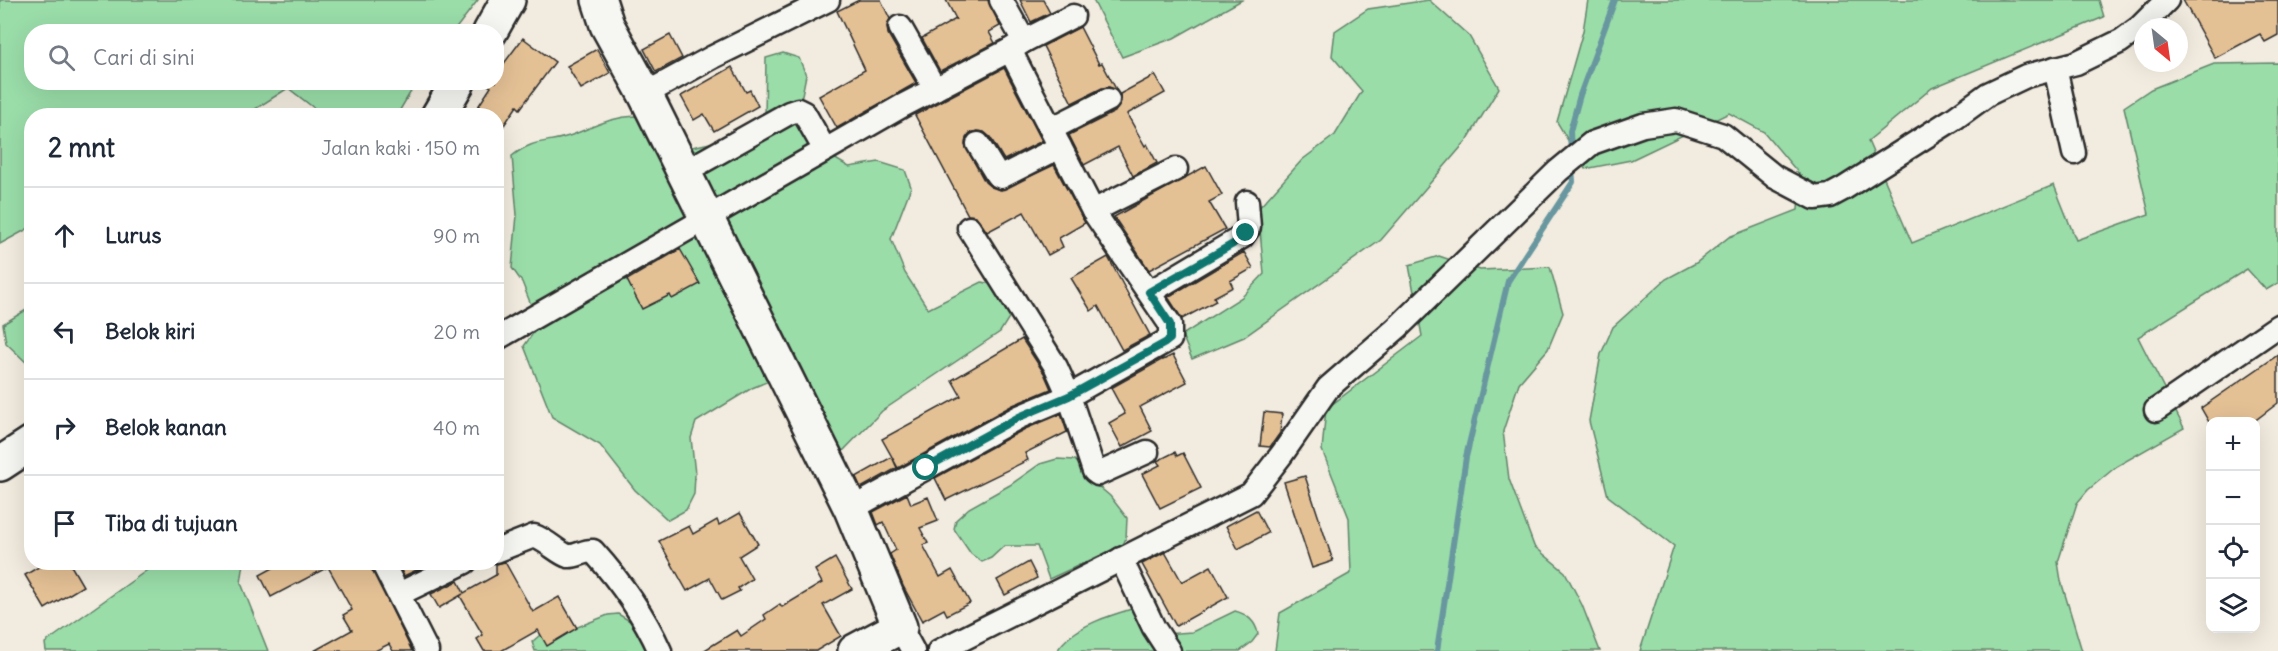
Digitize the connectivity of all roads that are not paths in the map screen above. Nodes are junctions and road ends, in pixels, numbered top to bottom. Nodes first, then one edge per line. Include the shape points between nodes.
1 (508, 0) edge
2 (599, 0) edge
3 (828, 0) edge
4 (1001, 0) edge
5 (2167, 0) edge
6 (1073, 16) dead end
7 (494, 24) edge
8 (900, 27) dead end
9 (1017, 46) junction
10 (2055, 68) junction
11 (935, 88) junction
12 (453, 90) edge
13 (645, 94) junction
14 (1107, 100) dead end
15 (443, 108) edge
16 (1056, 138) junction
17 (978, 144) dead end
18 (825, 150) junction
19 (2074, 153) dead end
20 (1176, 169) dead end
21 (684, 172) junction
22 (1248, 202) dead end
23 (1093, 211) junction
24 (707, 218) junction
25 (969, 228) dead end
26 (1149, 292) junction
27 (504, 334) edge
28 (2275, 335) edge
29 (1069, 396) junction
30 (2156, 410) dead end
31 (24, 448) edge
32 (1147, 452) dead end
33 (0, 464) edge
34 (851, 508) junction
35 (504, 548) edge
36 (1121, 559) junction
37 (386, 570) edge
38 (448, 570) edge
39 (399, 594) junction
40 (906, 639) edge
41 (427, 651) edge
42 (660, 651) edge
43 (855, 651) edge
44 (939, 651) edge
45 (1169, 651) edge

1 - 7 street
2 - 13 street via 607,25
3 - 13 street
4 - 9 street
5 - 10 street via 2121,41 2076,63
6 - 9 street
8 - 11 street
9 - 11 street
9 - 16 street
10 - 19 street
10 - 36 street via 2026,76 1988,94 1830,196 1815,198 1774,177 1723,135 1676,120 1592,143 1328,388 1251,494
11 - 18 street
12 - 15 street
13 - 21 street
14 - 16 street
16 - 17 street via 1001,177
16 - 23 street
18 - 21 street via 804,113 798,110
18 - 24 street
20 - 23 street
21 - 24 street
22 - 26 street via 1249,227 1242,237
23 - 26 street
24 - 27 street
24 - 34 street
25 - 29 street via 1056,366
26 - 29 street via 1170,324 1170,339
28 - 30 street
29 - 32 street via 1096,474
29 - 34 street via 1019,417
31 - 33 street
34 - 40 street
35 - 42 street via 534,536 545,539 566,555 593,551 625,591
36 - 44 street
36 - 45 street
37 - 39 street
38 - 39 street
39 - 41 street
40 - 43 street

